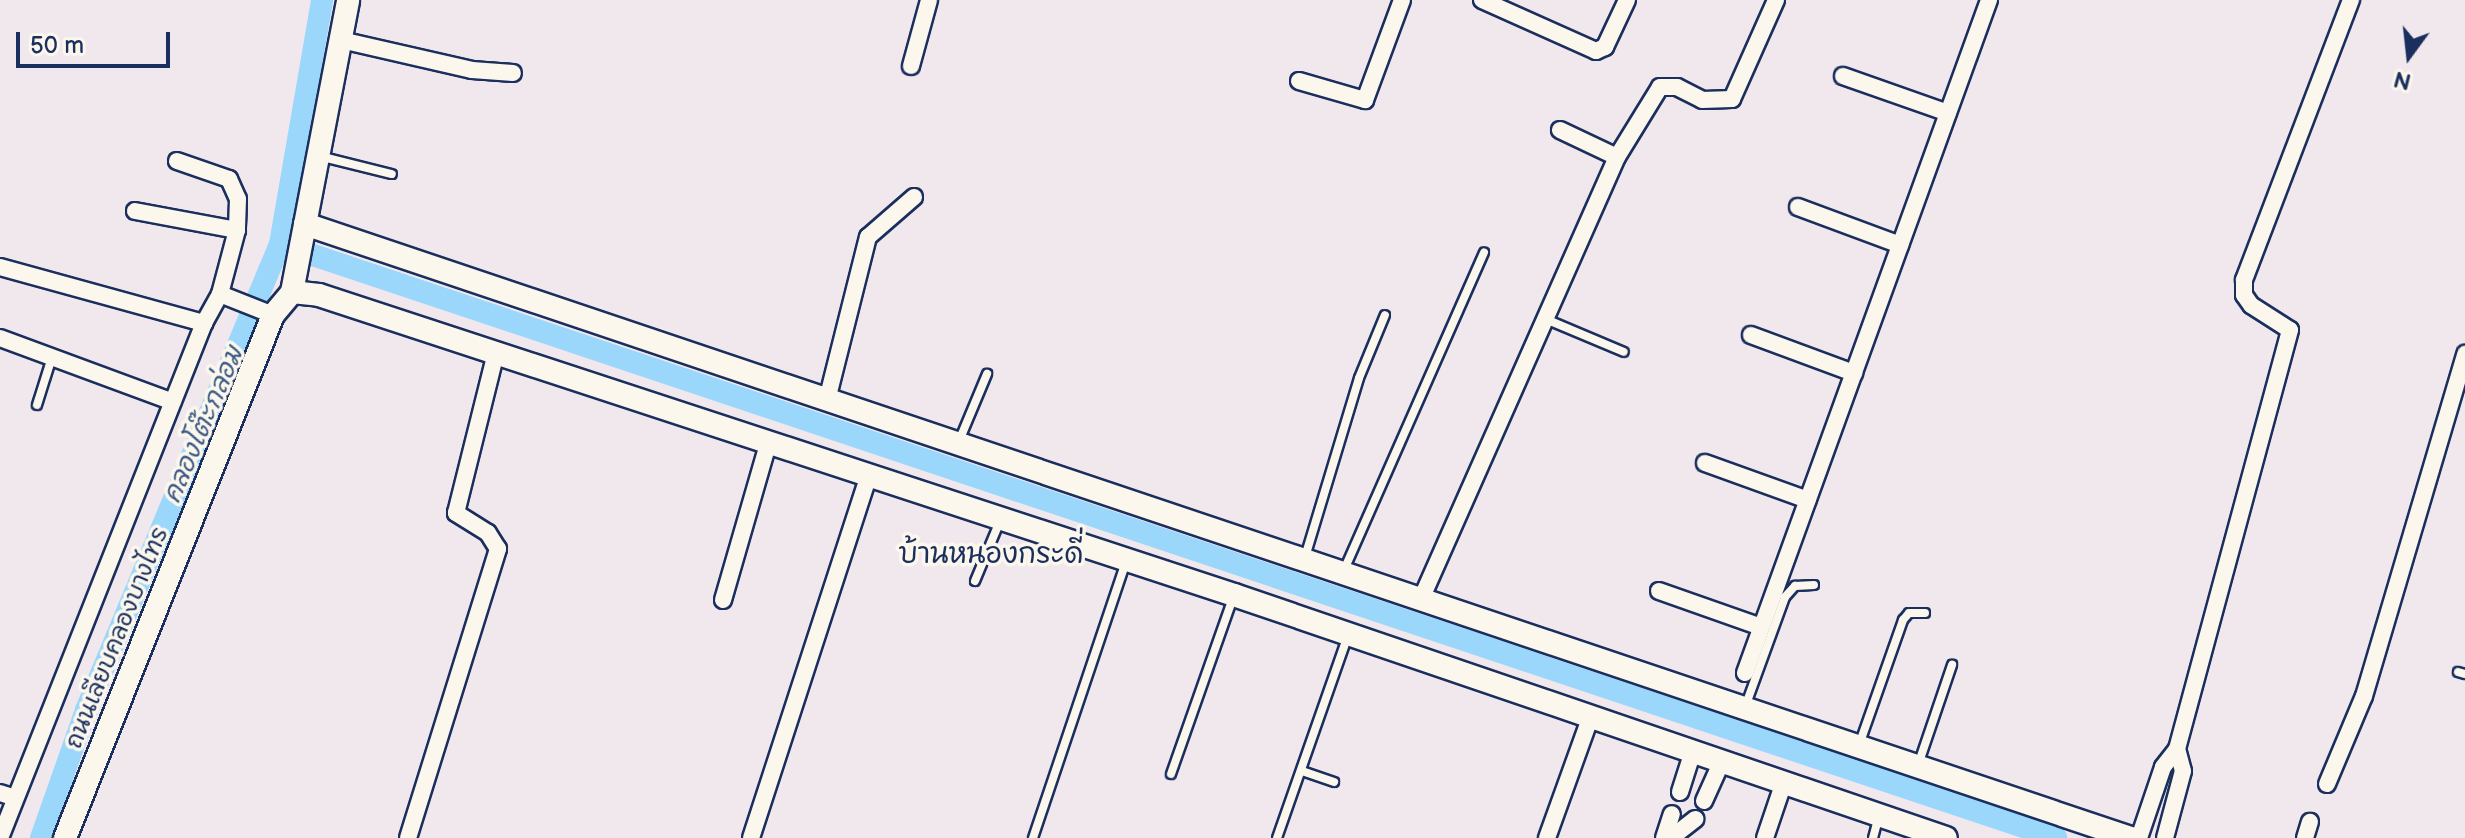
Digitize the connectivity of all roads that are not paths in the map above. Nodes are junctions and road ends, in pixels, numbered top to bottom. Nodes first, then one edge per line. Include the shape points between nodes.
1 (348, 0) edge
2 (929, 0) edge
3 (1402, 0) edge
4 (1482, 0) edge
5 (1627, 0) edge
6 (1776, 0) edge
7 (1989, 0) edge
8 (2351, 0) edge
9 (341, 40) junction
10 (911, 66) dead end
11 (513, 73) dead end
12 (1843, 76) dead end
13 (1299, 81) dead end
14 (1948, 113) junction
15 (1560, 130) dead end
16 (318, 156) junction
17 (1617, 157) junction
18 (177, 161) dead end
19 (392, 174) dead end
20 (914, 197) dead end
21 (1798, 207) dead end
22 (135, 211) dead end
23 (304, 229) junction
24 (237, 230) junction
25 (1900, 245) junction
26 (1484, 253) dead end
27 (0, 267) edge
28 (293, 285) junction
29 (224, 295) junction
30 (267, 312) junction
31 (1385, 315) dead end
32 (1548, 320) junction
33 (204, 323) junction
34 (1751, 335) dead end
35 (0, 338) edge
36 (1624, 352) dead end
37 (496, 353) junction
38 (2465, 354) edge
39 (52, 357) junction
40 (1854, 373) junction
41 (987, 374) dead end
42 (828, 396) junction
43 (173, 402) junction
44 (37, 405) dead end
45 (959, 441) junction
46 (768, 444) junction
47 (1705, 463) dead end
48 (868, 477) junction
49 (1808, 500) junction
50 (1001, 521) junction
51 (1305, 557) junction
52 (1126, 560) junction
53 (1344, 570) junction
54 (975, 581) dead end
55 (1814, 585) dead end
56 (1659, 591) dead end
57 (1234, 595) junction
58 (1422, 597) junction
59 (723, 600) dead end
60 (1925, 613) dead end
61 (1761, 627) junction
62 (1348, 634) junction
63 (1952, 665) dead end
64 (1745, 673) dead end
65 (1745, 707) junction
66 (1591, 716) junction
67 (1859, 745) junction
68 (2177, 749) junction
69 (1693, 751) junction
70 (1722, 761) junction
71 (1918, 765) junction
72 (1302, 771) junction
73 (1171, 774) dead end
74 (1334, 782) dead end
75 (1784, 782) junction
76 (2327, 784) dead end
77 (1680, 792) dead end
78 (8, 796) edge
79 (1704, 801) dead end
80 (1672, 814) dead end
81 (1879, 815) junction
82 (1695, 819) dead end
83 (1932, 836) edge
84 (0, 838) edge
85 (65, 838) edge
86 (408, 838) edge
87 (751, 838) edge
88 (1033, 838) edge
89 (1277, 838) edge
90 (1547, 838) edge
91 (1664, 838) edge
92 (1671, 838) edge
93 (1765, 838) edge
94 (1873, 838) edge
95 (2131, 838) edge
96 (2139, 838) edge
97 (2165, 838) edge

1 - 9 street, ถนนเลียบคลองบางไทร
2 - 10 street
3 - 13 street via 1365,100
4 - 5 street via 1596,51 1605,47
6 - 17 street via 1732,99 1702,100 1677,87 1660,87
7 - 14 street
8 - 68 street via 2244,280 2244,295 2251,305 2290,330
9 - 11 street via 472,70
9 - 16 street, ถนนเลียบคลองบางไทร
12 - 14 street
14 - 25 street
15 - 17 street
16 - 19 lane
16 - 23 street, ถนนเลียบคลองบางไทร
17 - 32 street
18 - 24 street via 229,179 238,199
20 - 42 street via 868,237
21 - 25 street
22 - 24 street
23 - 28 street, ถนนเลียบคลองบางไทร
23 - 42 street
24 - 29 street
25 - 40 street
26 - 53 lane
27 - 33 street
28 - 30 street, ถนนเลียบคลองบางไทร
28 - 37 street
29 - 30 street
29 - 33 street
30 - 85 street, ถนนเลียบคลองบางไทร
31 - 51 lane via 1359,378
32 - 36 lane
32 - 58 street
33 - 43 street
34 - 40 street
35 - 39 street
37 - 46 street
37 - 86 street via 456,513 488,533 498,549
38 - 76 street via 2364,696
39 - 43 street
39 - 44 lane
40 - 49 street
41 - 45 lane
42 - 45 street
43 - 78 street
45 - 51 street
46 - 48 street
46 - 59 street
47 - 49 street
48 - 50 street
48 - 87 street
49 - 61 street
50 - 52 street
50 - 54 lane
51 - 53 street
52 - 57 street
52 - 88 lane
53 - 58 street
55 - 65 lane via 1795,586 1785,597
56 - 61 street
57 - 62 street
57 - 73 lane
58 - 65 street
60 - 67 lane via 1909,613 1903,620
61 - 64 street
62 - 66 street
62 - 72 lane
63 - 71 lane
65 - 67 street
66 - 69 street
66 - 90 street
67 - 71 street
68 - 96 street via 2163,767
68 - 97 street via 2183,771
69 - 70 street
69 - 77 street
70 - 75 street
70 - 79 street
71 - 95 street
72 - 74 lane
72 - 89 lane
75 - 81 street
75 - 93 street
78 - 84 street
80 - 91 street
81 - 83 street
81 - 94 lane
82 - 92 street

